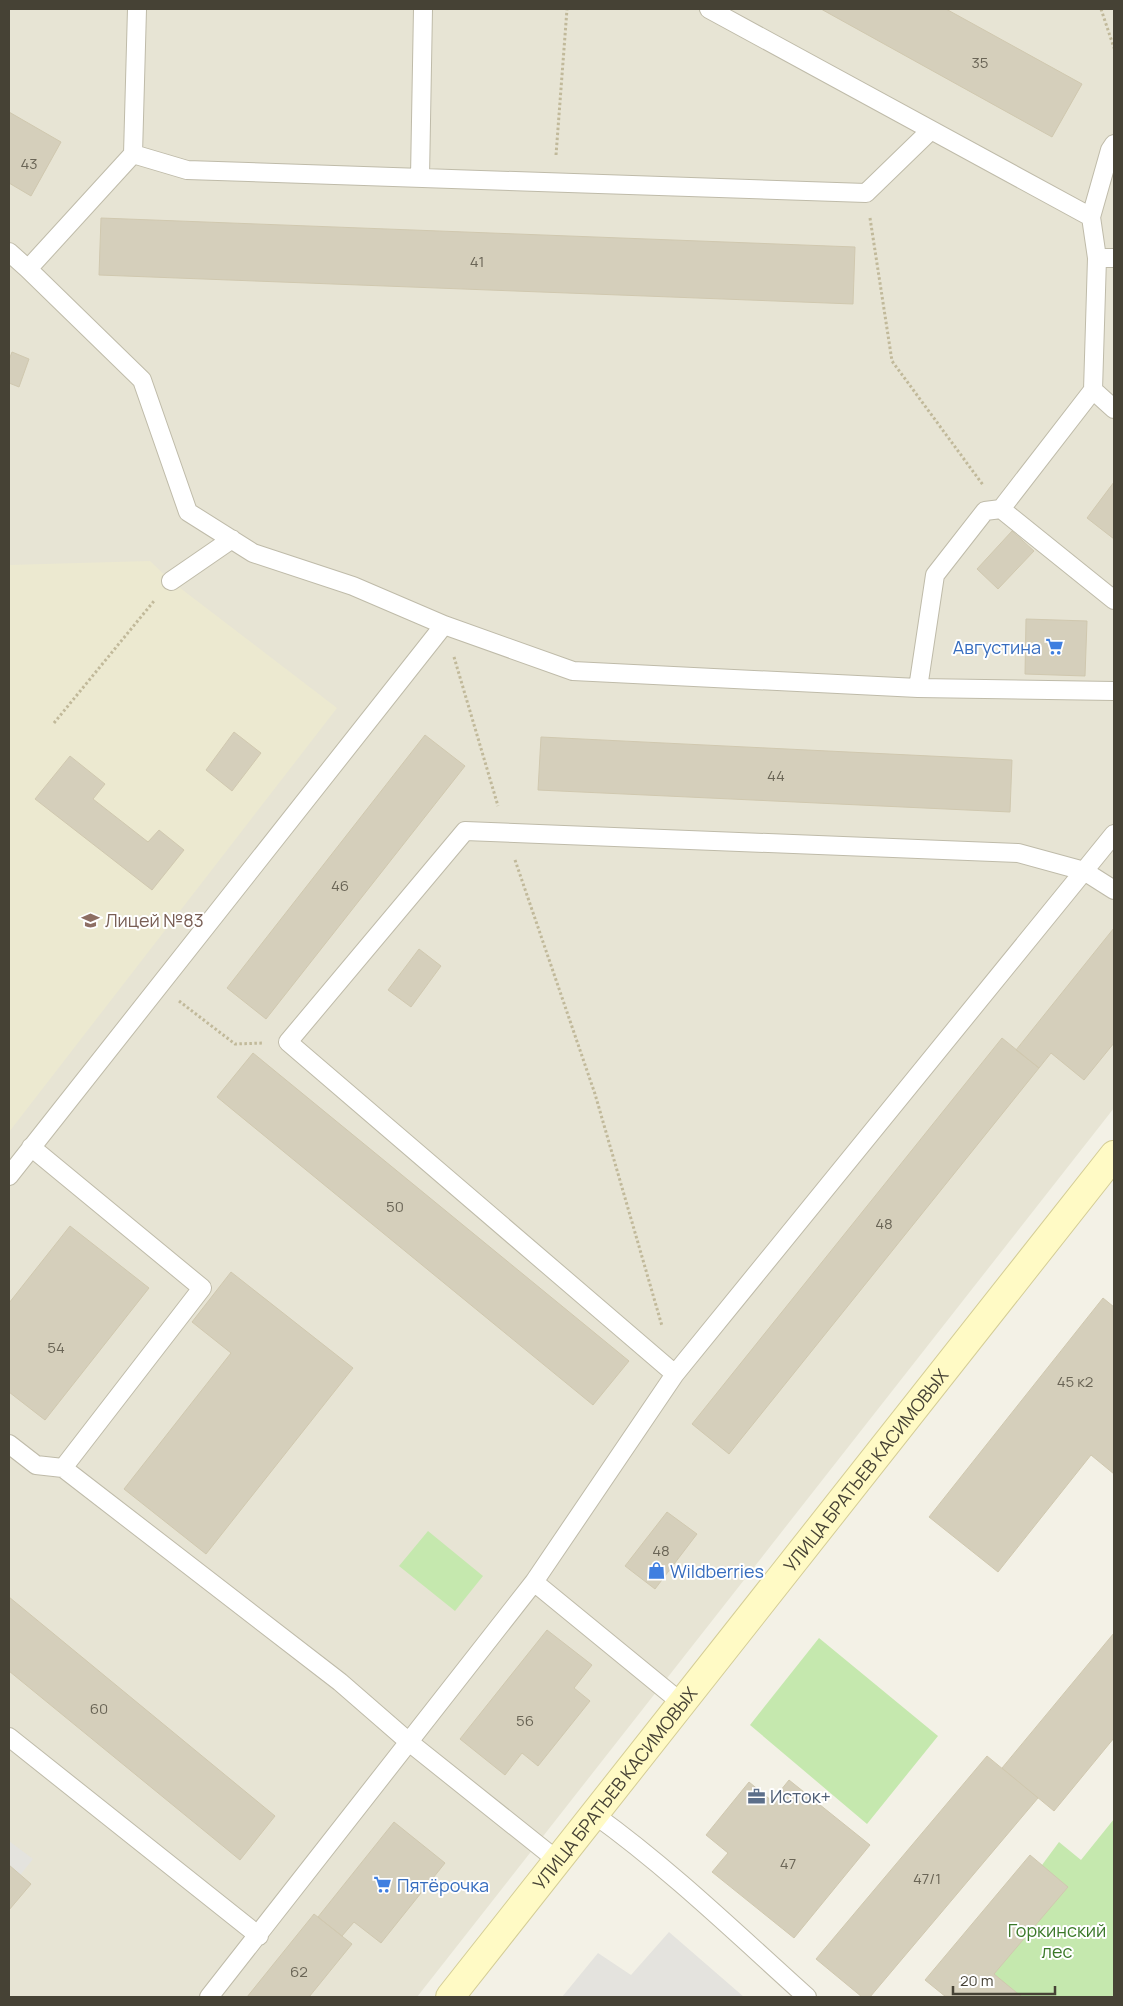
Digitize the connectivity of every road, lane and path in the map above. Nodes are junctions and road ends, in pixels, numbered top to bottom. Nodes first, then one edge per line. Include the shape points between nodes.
1 (137, 9) edge
2 (422, 9) edge
3 (567, 9) edge
4 (709, 9) edge
5 (1101, 9) edge
6 (1114, 48) edge
7 (931, 130) junction
8 (1114, 144) edge
9 (134, 154) junction
10 (420, 178) junction
11 (554, 182) junction
12 (866, 193) junction
13 (1091, 217) junction
14 (9, 252) edge
15 (1106, 258) edge
16 (28, 269) junction
17 (1093, 390) junction
18 (1114, 409) edge
19 (1001, 509) junction
20 (232, 539) junction
21 (171, 581) joint
22 (1114, 600) edge
23 (444, 625) junction
24 (918, 688) junction
25 (1114, 691) edge
26 (54, 723) dead end
27 (506, 832) junction
28 (1114, 834) edge
29 (1084, 871) junction
30 (1114, 890) edge
31 (194, 1012) dead end
32 (288, 1042) junction
33 (31, 1147) junction
34 (1114, 1155) edge
35 (9, 1176) edge
36 (662, 1327) dead end
37 (675, 1374) junction
38 (9, 1444) edge
39 (62, 1468) junction
40 (534, 1582) junction
41 (683, 1704) junction
42 (9, 1737) edge
43 (409, 1742) junction
44 (594, 1815) junction
45 (558, 1862) junction
46 (259, 1936) junction
47 (209, 1997) edge
48 (450, 1997) edge
49 (807, 1997) edge

1 - 9 lane
2 - 10 lane
3 - 11 path
4 - 7 lane
5 - 6 path
7 - 12 lane
7 - 13 lane
8 - 13 lane
9 - 10 lane via 187,170
9 - 16 lane
10 - 11 lane
11 - 12 lane
12 - 19 path via 892,361
13 - 15 lane
14 - 16 lane
15 - 17 lane
16 - 20 lane via 142,380 188,512
17 - 18 lane
17 - 19 lane
19 - 22 lane
19 - 24 lane via 985,511 935,575
20 - 21 lane
20 - 23 lane via 253,553 353,586
21 - 26 path
23 - 24 lane via 573,671
23 - 27 path
23 - 33 lane
24 - 25 lane
27 - 29 lane via 1018,853
27 - 32 lane via 465,831
27 - 36 path via 594,1094
28 - 29 lane
29 - 30 lane
29 - 37 lane
31 - 32 path via 235,1044
32 - 37 lane
33 - 35 lane
33 - 39 lane via 202,1288
34 - 41 street, УЛИЦА БРАТЬЕВ КАСИМОВЫХ
37 - 40 lane
38 - 39 lane via 36,1465
39 - 43 lane via 340,1682
40 - 41 lane
40 - 43 lane
41 - 44 street, УЛИЦА БРАТЬЕВ КАСИМОВЫХ
42 - 46 lane
43 - 45 lane
43 - 46 lane
44 - 45 street, УЛИЦА БРАТЬЕВ КАСИМОВЫХ
44 - 49 lane via 617,1831
45 - 48 street, УЛИЦА БРАТЬЕВ КАСИМОВЫХ
46 - 47 lane

